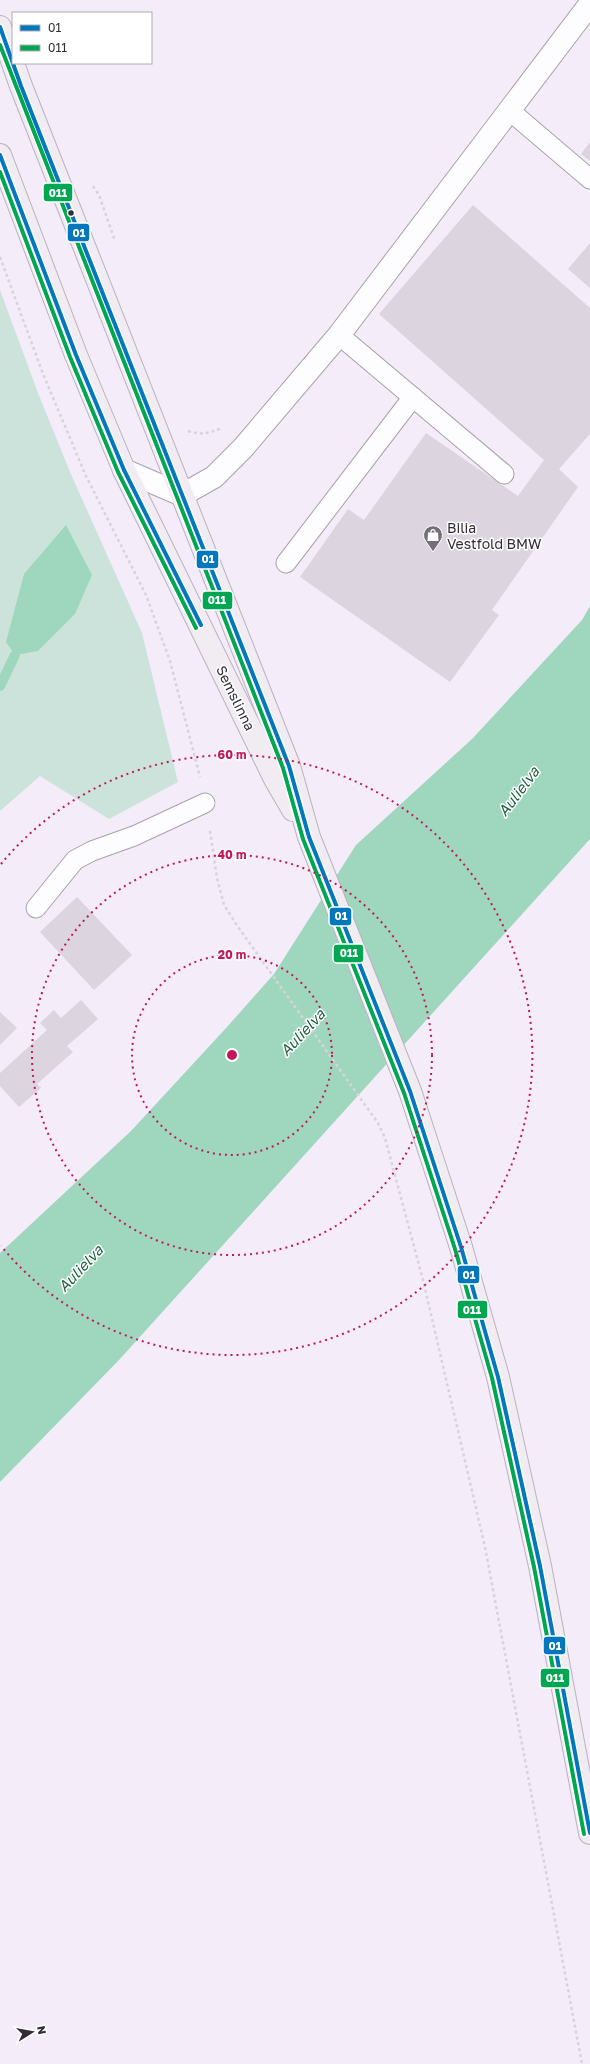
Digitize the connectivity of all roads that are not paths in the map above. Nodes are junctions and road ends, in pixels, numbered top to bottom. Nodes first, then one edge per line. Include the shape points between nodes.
1 (590, 4) edge
2 (0, 27) edge
3 (12, 61) edge
4 (13, 64) edge
5 (509, 110) junction
6 (0, 155) edge
7 (590, 179) edge
8 (339, 335) junction
9 (412, 397) junction
10 (124, 470) junction
11 (504, 474) dead end
12 (182, 495) junction
13 (286, 563) dead end
14 (205, 803) road end
15 (309, 838) junction
16 (36, 908) dead end
17 (590, 1833) edge

1 - 5 street
2 - 3 main road, Semslinna
4 - 12 main road, Semslinna
5 - 7 lane
5 - 8 street
6 - 10 main road, Semslinna via 73,348
8 - 9 lane
8 - 12 street via 243,448 214,477
9 - 11 lane
9 - 13 lane
10 - 12 street
10 - 15 main road, Semslinna via 275,779
12 - 15 main road, Semslinna via 289,766
14 - 16 lane via 75,860
15 - 17 main road via 410,1091 461,1247 498,1377 540,1566

